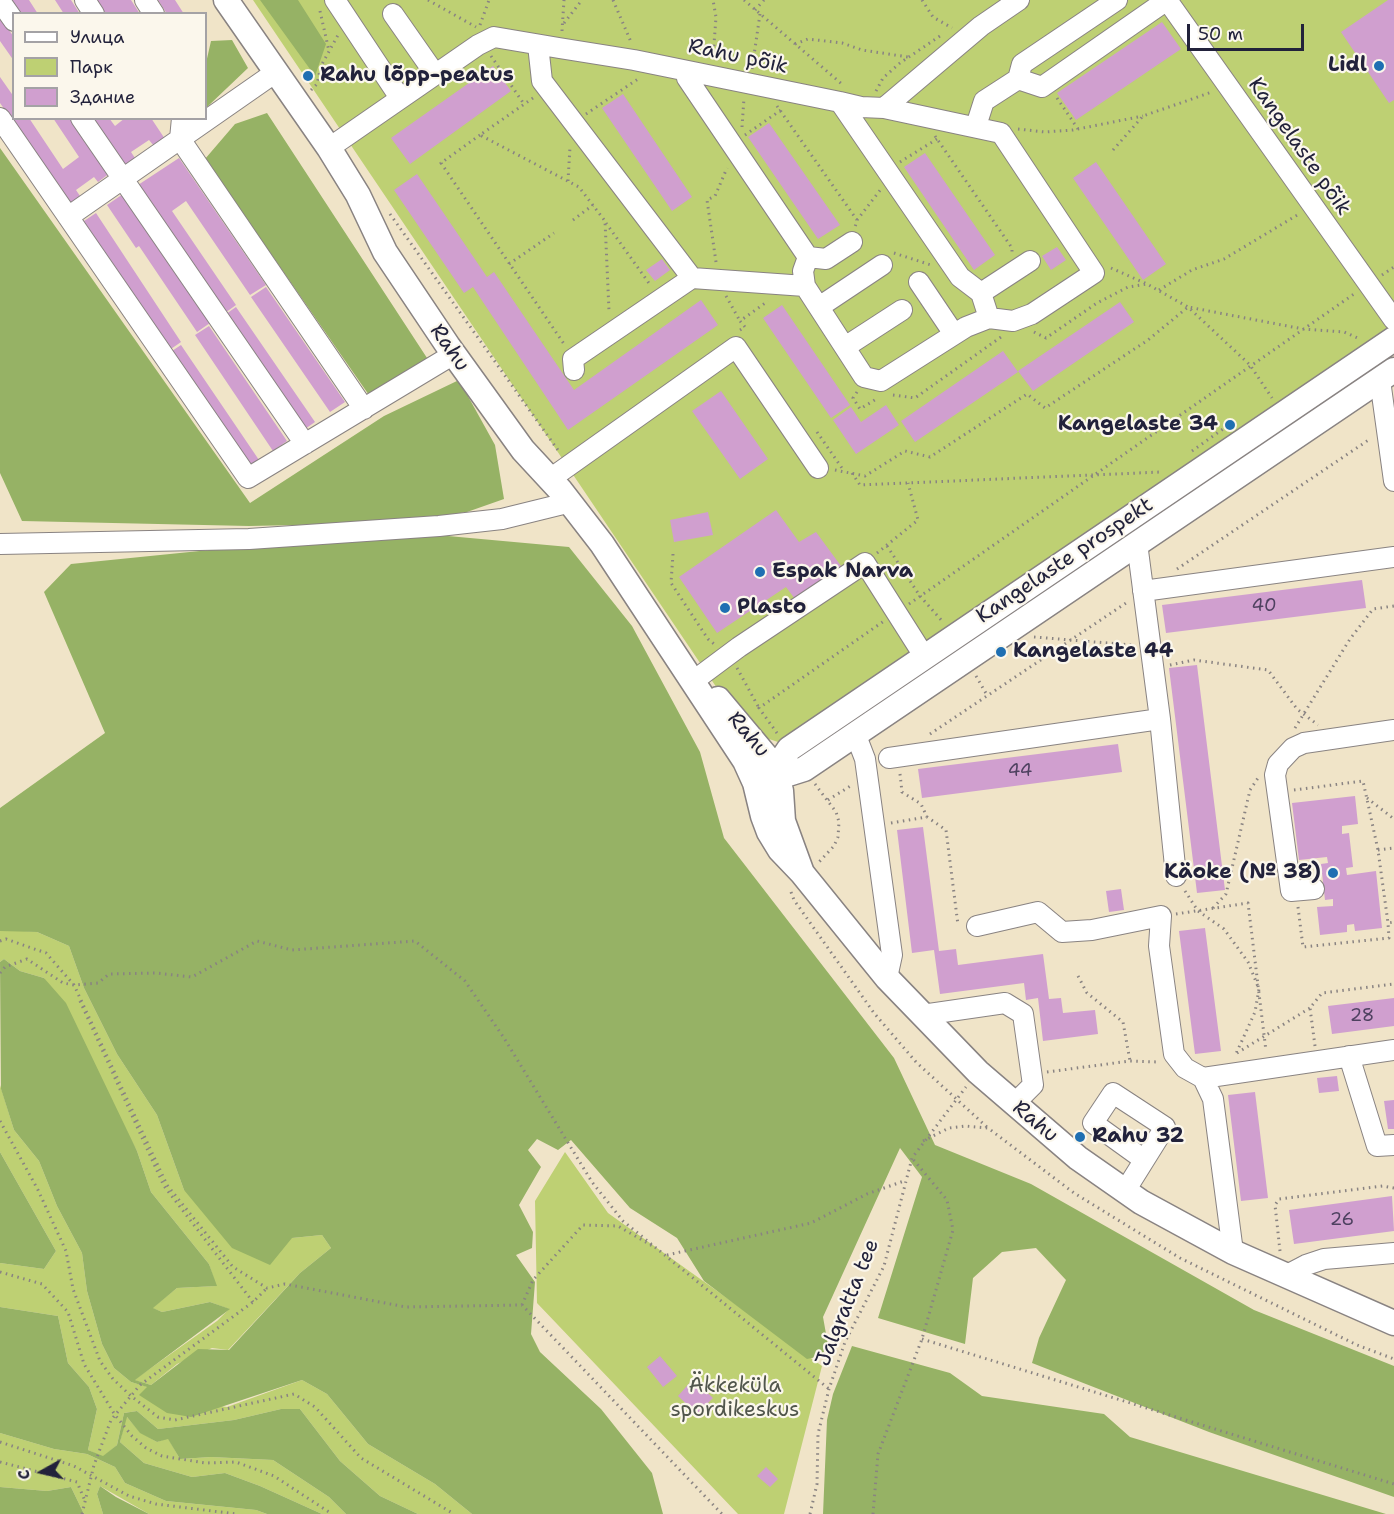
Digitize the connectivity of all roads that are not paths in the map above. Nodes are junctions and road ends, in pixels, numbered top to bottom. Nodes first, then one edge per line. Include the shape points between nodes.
1 (226, 0) edge
2 (1019, 0) edge
3 (1117, 0) edge
4 (1167, 0) edge
5 (0, 1) edge
6 (327, 4) edge
7 (393, 14) dead end
8 (12, 18) edge
9 (538, 45) junction
10 (686, 71) junction
11 (276, 72) junction
12 (435, 74) junction
13 (1018, 79) junction
14 (400, 98) junction
15 (840, 102) junction
16 (884, 108) junction
17 (0, 118) edge
18 (207, 119) edge
19 (82, 120) edge
20 (168, 120) edge
21 (182, 120) edge
22 (206, 120) edge
23 (976, 126) junction
24 (180, 138) junction
25 (329, 148) junction
26 (122, 179) junction
27 (68, 217) junction
28 (853, 238) road end
29 (808, 257) junction
30 (887, 258) road end
31 (1030, 261) dead end
32 (692, 278) junction
33 (919, 282) dead end
34 (805, 286) junction
35 (981, 293) junction
36 (819, 307) junction
37 (902, 309) dead end
38 (989, 318) junction
39 (1394, 320) edge
40 (954, 334) junction
41 (1394, 339) edge
42 (845, 348) junction
43 (454, 354) junction
44 (573, 365) road end
45 (1387, 375) edge
46 (1389, 408) edge
47 (364, 409) junction
48 (305, 444) junction
49 (818, 468) road end
50 (559, 471) junction
51 (1394, 481) edge
52 (571, 502) junction
53 (1137, 543) junction
54 (0, 544) edge
55 (1394, 557) edge
56 (1143, 591) junction
57 (924, 657) junction
58 (692, 682) junction
59 (1160, 719) junction
60 (1394, 730) edge
61 (855, 733) junction
62 (751, 753) junction
63 (894, 757) road end
64 (778, 766) junction
65 (804, 769) junction
66 (760, 804) junction
67 (788, 833) junction
68 (802, 873) junction
69 (1176, 876) road end
70 (1305, 890) road end
71 (968, 927) road end
72 (887, 978) junction
73 (922, 1015) junction
74 (1394, 1050) edge
75 (1349, 1056) junction
76 (1211, 1077) junction
77 (1014, 1104) junction
78 (1394, 1145) edge
79 (1143, 1159) dead end
80 (1125, 1191) junction
81 (1233, 1252) junction
82 (1394, 1253) edge
83 (1283, 1265) junction
84 (1394, 1323) edge

1 - 11 main road, Rahu
2 - 16 street via 981,26
3 - 13 street via 1022,64
4 - 13 street via 1041,87
4 - 39 street, Kangelaste põik
5 - 8 street
6 - 14 street via 346,17
7 - 12 street
9 - 10 street, Rahu põik
9 - 12 street, Rahu põik via 494,38
9 - 32 street via 542,81
10 - 15 street, Rahu põik
10 - 29 street via 687,78
11 - 18 street
11 - 25 main road, Rahu
12 - 14 street, Rahu põik
13 - 23 street via 984,101
14 - 25 street, Rahu põik
15 - 16 street, Rahu põik
15 - 35 street via 960,277
16 - 23 street, Rahu põik
17 - 27 street
19 - 26 street
20 - 24 street
21 - 24 street
22 - 24 street
23 - 38 street, Rahu põik via 1001,133 1100,268 1021,325
24 - 26 street
24 - 47 street
25 - 43 main road, Rahu via 358,195 385,252
26 - 27 street
26 - 48 street
27 - 48 street via 248,478
28 - 29 street via 826,259
29 - 34 street via 803,271
30 - 36 street
31 - 35 street
32 - 34 street
32 - 44 street
33 - 40 street
34 - 36 street
35 - 38 street
36 - 42 street
37 - 42 street
38 - 40 street
40 - 42 street via 881,381 864,377
41 - 57 main road, Kangelaste prospekt
43 - 47 street
43 - 50 main road, Rahu via 518,443
45 - 46 street
45 - 53 main road, Kangelaste prospekt
46 - 51 street
47 - 48 street
49 - 50 street via 736,347
50 - 52 main road, Rahu
52 - 54 street via 502,519 427,526 249,539
52 - 58 main road, Rahu
53 - 56 street
53 - 61 main road, Kangelaste prospekt
55 - 56 street
56 - 59 street
57 - 58 street via 865,563
57 - 64 main road, Kangelaste prospekt
58 - 62 main road, Rahu via 711,690
59 - 63 street
59 - 69 street
60 - 70 street via 1304,743 1281,759 1275,775 1291,891
61 - 65 main road, Kangelaste prospekt
61 - 72 street via 865,759 892,955
62 - 64 main road via 754,769
62 - 64 main road via 774,749
62 - 66 main road, Rahu
64 - 65 main road
64 - 66 main road
64 - 67 main road, Rahu via 781,810
65 - 67 main road via 792,792
66 - 68 main road, Rahu via 780,850
67 - 68 main road, Rahu
68 - 72 main road, Rahu
71 - 76 street via 1038,912 1062,932 1161,916 1159,946 1174,1054 1185,1068
72 - 73 main road, Rahu
73 - 77 main road, Rahu
73 - 77 street via 1005,1003 1023,1014 1033,1085
74 - 75 street
75 - 76 street
75 - 78 street via 1377,1146
76 - 81 street
77 - 80 main road, Rahu via 1078,1158
79 - 80 street
80 - 81 main road, Rahu
81 - 83 main road, Rahu
82 - 83 street
83 - 84 main road, Rahu

